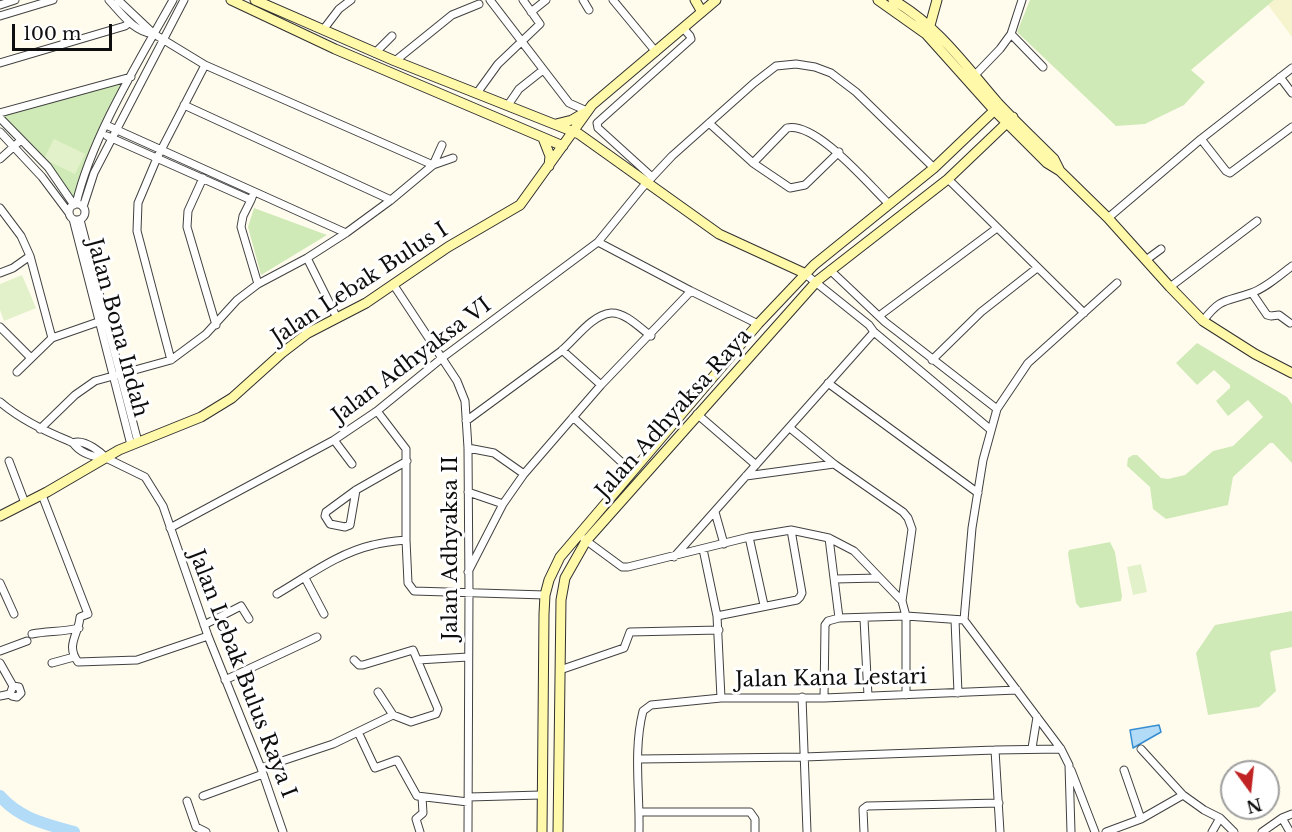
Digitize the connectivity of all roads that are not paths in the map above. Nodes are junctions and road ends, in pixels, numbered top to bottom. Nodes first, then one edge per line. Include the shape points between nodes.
1 (15, 0) edge
2 (53, 0) edge
3 (109, 0) edge
4 (118, 0) edge
5 (173, 0) edge
6 (184, 0) edge
7 (231, 0) edge
8 (255, 0) edge
9 (351, 0) edge
10 (490, 0) edge
11 (523, 0) edge
12 (546, 0) edge
13 (583, 0) edge
14 (613, 0) edge
15 (695, 0) edge
16 (716, 0) edge
17 (878, 0) edge
18 (892, 0) edge
19 (937, 0) edge
20 (1022, 0) edge
21 (479, 4) dead end
22 (0, 5) edge
23 (589, 10) dead end
24 (531, 12) junction
25 (702, 12) junction
26 (0, 16) edge
27 (129, 23) junction
28 (684, 29) junction
29 (322, 30) junction
30 (928, 30) junction
31 (154, 34) junction
32 (1011, 34) junction
33 (392, 36) dead end
34 (163, 39) junction
35 (521, 41) junction
36 (656, 52) junction
37 (375, 53) junction
38 (395, 61) junction
39 (0, 63) edge
40 (205, 65) junction
41 (1043, 67) dead end
42 (1292, 68) edge
43 (543, 70) junction
44 (975, 75) junction
45 (131, 77) junction
46 (1280, 77) junction
47 (477, 93) junction
48 (1292, 93) edge
49 (184, 105) junction
50 (508, 105) junction
51 (587, 111) junction
52 (994, 111) junction
53 (0, 113) edge
54 (1010, 120) junction
55 (580, 122) junction
56 (709, 123) junction
57 (556, 124) junction
58 (1, 125) edge
59 (106, 126) junction
60 (1292, 127) edge
61 (115, 130) junction
62 (998, 131) junction
63 (573, 132) junction
64 (102, 134) junction
65 (585, 137) junction
66 (111, 138) junction
67 (543, 138) junction
68 (1202, 139) junction
69 (21, 140) junction
70 (442, 145) dead end
71 (14, 146) junction
72 (563, 146) junction
73 (161, 151) junction
74 (838, 152) junction
75 (438, 154) junction
76 (157, 158) junction
77 (0, 159) edge
78 (753, 163) junction
79 (432, 165) junction
80 (549, 166) junction
81 (934, 168) junction
82 (203, 178) junction
83 (948, 179) junction
84 (649, 180) junction
85 (253, 196) junction
86 (391, 200) junction
87 (890, 204) junction
88 (78, 205) junction
89 (0, 208) edge
90 (74, 217) junction
91 (7, 218) junction
92 (1108, 218) junction
93 (1257, 221) dead end
94 (0, 222) edge
95 (997, 228) junction
96 (346, 233) junction
97 (598, 242) junction
98 (1161, 249) dead end
99 (30, 256) junction
100 (307, 258) junction
101 (1146, 260) junction
102 (1292, 266) edge
103 (1037, 268) junction
104 (830, 270) junction
105 (0, 273) edge
106 (804, 273) junction
107 (817, 281) junction
108 (1118, 283) dead end
109 (393, 284) junction
110 (258, 285) junction
111 (1170, 287) junction
112 (691, 291) junction
113 (1252, 293) junction
114 (1084, 313) junction
115 (879, 316) junction
116 (337, 318) junction
117 (1203, 321) junction
118 (98, 322) junction
119 (1290, 323) dead end
120 (758, 324) junction
121 (216, 325) junction
122 (0, 327) edge
123 (874, 332) junction
124 (651, 336) junction
125 (52, 338) junction
126 (562, 350) junction
127 (31, 358) junction
128 (442, 358) junction
129 (171, 360) junction
130 (932, 360) junction
131 (17, 372) dead end
132 (1292, 372) edge
133 (121, 373) junction
134 (112, 376) junction
135 (828, 382) junction
136 (601, 385) junction
137 (0, 402) edge
138 (998, 409) junction
139 (377, 411) junction
140 (698, 414) junction
141 (573, 417) junction
142 (466, 421) junction
143 (790, 428) junction
144 (40, 429) junction
145 (991, 430) junction
146 (334, 440) junction
147 (134, 443) junction
148 (468, 448) junction
149 (106, 458) junction
150 (9, 461) dead end
151 (407, 461) junction
152 (352, 464) dead end
153 (834, 464) junction
154 (756, 465) junction
155 (631, 471) junction
156 (524, 474) junction
157 (746, 476) junction
158 (356, 490) junction
159 (468, 492) junction
160 (978, 493) junction
161 (42, 495) junction
162 (25, 503) junction
163 (503, 504) junction
164 (715, 512) junction
165 (0, 516) edge
166 (170, 528) junction
167 (791, 530) junction
168 (577, 535) junction
169 (749, 537) junction
170 (830, 538) junction
171 (406, 540) junction
172 (586, 541) junction
173 (724, 544) junction
174 (703, 549) junction
175 (674, 558) junction
176 (468, 572) junction
177 (305, 578) junction
178 (835, 579) junction
179 (879, 579) junction
180 (0, 583) edge
181 (469, 592) junction
182 (277, 594) dead end
183 (545, 595) junction
184 (902, 601) junction
185 (764, 605) junction
186 (15, 614) dead end
187 (324, 614) dead end
188 (717, 616) junction
189 (906, 616) junction
190 (839, 618) junction
191 (249, 619) dead end
192 (864, 619) junction
193 (955, 620) junction
194 (964, 620) junction
195 (204, 625) junction
196 (79, 628) junction
197 (718, 630) junction
198 (208, 636) junction
199 (317, 637) dead end
200 (0, 651) edge
201 (74, 657) junction
202 (468, 657) junction
203 (354, 660) dead end
204 (418, 660) junction
205 (0, 663) edge
206 (51, 663) dead end
207 (560, 670) junction
208 (225, 680) junction
209 (1017, 690) junction
210 (378, 692) dead end
211 (958, 693) junction
212 (906, 695) junction
213 (0, 696) edge
214 (868, 696) junction
215 (802, 697) junction
216 (721, 698) junction
217 (824, 698) junction
218 (393, 715) junction
219 (1037, 717) junction
220 (542, 721) junction
221 (560, 721) junction
222 (358, 732) junction
223 (1032, 748) junction
224 (1061, 749) junction
225 (1141, 749) dead end
226 (995, 750) junction
227 (804, 757) junction
228 (639, 759) junction
229 (1069, 765) junction
230 (1124, 770) dead end
231 (262, 771) junction
232 (541, 795) junction
233 (1183, 795) junction
234 (203, 796) dead end
235 (420, 796) junction
236 (468, 799) junction
237 (187, 801) dead end
238 (999, 803) junction
239 (640, 812) junction
240 (1292, 814) edge
241 (1220, 818) joint
242 (1282, 818) junction
243 (1141, 819) junction
244 (1222, 820) edge
245 (280, 831) edge
246 (206, 832) edge
247 (420, 832) edge
248 (468, 832) edge
249 (542, 832) edge
250 (558, 832) edge
251 (639, 832) edge
252 (755, 832) edge
253 (807, 832) edge
254 (864, 832) edge
255 (1000, 832) edge
256 (1071, 832) edge
257 (1095, 832) edge
258 (1106, 832) edge
259 (1212, 832) edge
260 (1234, 832) edge
261 (1262, 832) edge
262 (1290, 832) edge

1 - 22 street
2 - 26 street
3 - 27 street
4 - 31 street
5 - 31 street
6 - 34 street
7 - 67 main road
8 - 29 main road
9 - 29 street
10 - 35 street
11 - 24 street
12 - 24 street
13 - 23 street
14 - 36 street
15 - 25 main road
16 - 25 main road
17 - 30 main road
18 - 30 main road
19 - 30 main road
20 - 32 street
21 - 38 street via 452,15
24 - 35 street via 540,24
25 - 28 main road
27 - 31 street
27 - 39 street
28 - 36 main road
28 - 84 street via 691,39 597,123
29 - 37 main road
30 - 44 main road
30 - 52 main road
31 - 34 street
31 - 45 street
32 - 41 street
32 - 44 street
33 - 37 street
34 - 40 street
34 - 61 street
35 - 43 street
35 - 47 street
36 - 51 main road
37 - 38 main road
38 - 47 main road
40 - 49 street
40 - 79 street
42 - 46 street
43 - 50 street via 519,88
43 - 51 street via 569,103
44 - 52 main road
45 - 53 street
45 - 59 street
46 - 48 street
46 - 68 street
47 - 50 main road
49 - 73 street
49 - 86 street
50 - 57 main road
51 - 55 main road, Jalan Lebak Bulus I
51 - 57 main road
52 - 54 main road
52 - 62 main road
52 - 81 main road, Jalan Adhyaksa Raya
54 - 62 main road, Jalan Adhyaksa Raya
54 - 92 main road via 1047,163
55 - 63 main road, Jalan Lebak Bulus I
55 - 65 main road
56 - 78 street
56 - 81 street, Jalan Adhyaksa VI via 776,66 796,64 831,73
56 - 84 street, Jalan Adhyaksa VI
57 - 63 main road
58 - 69 street
58 - 71 street
59 - 61 street
59 - 64 street
60 - 68 street via 1230,173
61 - 66 street
61 - 73 street
62 - 83 main road, Jalan Adhyaksa Raya
63 - 65 main road
63 - 72 main road, Jalan Lebak Bulus I
64 - 66 street
64 - 88 street via 84,172
65 - 84 main road
66 - 76 street
66 - 88 street
67 - 72 main road
67 - 80 main road via 550,156
68 - 92 street
69 - 71 street
69 - 88 street
70 - 75 street
71 - 77 street
71 - 90 street
72 - 80 main road, Jalan Lebak Bulus I
73 - 76 street
73 - 85 street
74 - 78 street via 805,185 795,188
74 - 78 street via 805,129 791,127
74 - 87 street
75 - 79 street
75 - 79 street via 450,159
76 - 82 street
76 - 129 street via 138,203 137,231
79 - 86 street
80 - 109 main road, Jalan Lebak Bulus I via 520,205
81 - 87 main road, Jalan Adhyaksa Raya
82 - 85 street
82 - 121 street via 186,218
83 - 95 street
83 - 104 main road, Jalan Adhyaksa Raya
84 - 97 street, Jalan Adhyaksa VI
84 - 106 main road via 718,234
85 - 96 street
85 - 110 street via 241,227
86 - 96 street
87 - 106 main road, Jalan Adhyaksa Raya
88 - 90 street via 70,208
88 - 90 street via 84,216
89 - 91 street
90 - 118 street, Jalan Bona Indah
90 - 133 street, Jalan Bona Indah
91 - 94 street
91 - 99 street
92 - 101 main road
93 - 111 street
95 - 103 street
95 - 115 street
96 - 100 street
97 - 112 street
97 - 128 street, Jalan Adhyaksa VI
98 - 101 street
99 - 105 street
99 - 125 street
100 - 110 street
100 - 116 street
101 - 111 main road
102 - 113 street
103 - 114 street
103 - 130 street via 981,312
104 - 107 main road, Jalan Adhyaksa Raya
104 - 115 street
106 - 107 street
106 - 120 main road, Jalan Adhyaksa Raya
107 - 123 street
107 - 140 main road, Jalan Adhyaksa Raya
108 - 114 street
109 - 116 main road, Jalan Lebak Bulus I
109 - 128 street, Jalan Adhyaksa II
110 - 121 street via 237,300
111 - 117 main road
112 - 120 street
112 - 124 street
113 - 117 street via 1221,302
113 - 119 street via 1267,315 1279,315
114 - 138 street via 1028,363
115 - 130 street
116 - 147 main road, Jalan Lebak Bulus I via 282,352 232,398 201,417
117 - 132 main road
118 - 125 street
118 - 134 street, Jalan Bona Indah
120 - 155 main road, Jalan Adhyaksa Raya
121 - 129 street
122 - 127 street
123 - 135 street
123 - 145 street
124 - 126 street via 614,312 590,324
124 - 136 street
125 - 127 street
126 - 136 street
126 - 142 street
127 - 131 street
128 - 139 street, Jalan Adhyaksa VI
128 - 142 street, Jalan Adhyaksa II via 462,391
129 - 133 street
130 - 138 street
133 - 134 street
133 - 147 street, Jalan Bona Indah
134 - 144 street via 86,387
134 - 147 street, Jalan Bona Indah
135 - 143 street
135 - 160 street
136 - 141 street
137 - 144 street, Jalan Lebak Bulus Raya I
138 - 145 street
139 - 146 street, Jalan Adhyaksa VI
139 - 151 street via 406,448
140 - 154 street
140 - 172 main road, Jalan Adhyaksa Raya
141 - 155 street
141 - 156 street
142 - 148 street, Jalan Adhyaksa II
143 - 153 street
143 - 154 street
144 - 149 street, Jalan Lebak Bulus Raya I via 96,458
145 - 160 street
146 - 152 street
146 - 166 street, Jalan Adhyaksa VI
147 - 149 main road, Jalan Lebak Bulus I
148 - 156 street via 494,453
148 - 159 street, Jalan Adhyaksa II
149 - 161 main road, Jalan Lebak Bulus I
149 - 166 street, Jalan Lebak Bulus Raya I via 145,477 163,506
150 - 162 street
151 - 158 street
151 - 171 street
153 - 157 street
153 - 184 street via 903,512 911,524
154 - 157 street
155 - 168 main road, Jalan Adhyaksa Raya
156 - 163 street
157 - 164 street
158 - 158 street via 326,512 330,524 350,525
159 - 163 street
159 - 176 street, Jalan Adhyaksa II
160 - 194 street
161 - 162 main road, Jalan Lebak Bulus I
161 - 196 street via 88,614 80,618
162 - 165 main road, Jalan Lebak Bulus I
163 - 176 street
164 - 173 street
164 - 175 street
166 - 195 street, Jalan Lebak Bulus Raya I
167 - 169 street
167 - 170 street
167 - 185 street via 802,593 797,600
168 - 172 street
168 - 183 main road, Jalan Adhyaksa Raya via 560,557
169 - 173 street
169 - 185 street
170 - 178 street
170 - 179 street via 854,551
171 - 177 street via 355,551
171 - 181 street via 408,582 414,591
172 - 175 street via 621,567
172 - 207 main road, Jalan Adhyaksa Raya via 565,578
173 - 174 street
174 - 175 street
174 - 188 street
176 - 181 street, Jalan Adhyaksa II
177 - 182 street
177 - 187 street
178 - 179 street
178 - 190 street
179 - 184 street
180 - 186 street
181 - 183 street
181 - 202 street, Jalan Adhyaksa II
183 - 220 main road, Jalan Adhyaksa Raya
184 - 189 street
185 - 188 street
188 - 197 street
189 - 192 street
189 - 193 street
189 - 212 street
190 - 192 street
190 - 217 street via 825,625
191 - 195 street via 241,606
192 - 214 street
193 - 194 street
193 - 211 street
194 - 209 street
195 - 198 street, Jalan Lebak Bulus Raya I
196 - 200 street via 52,630
196 - 201 street via 72,638
197 - 207 street via 630,632 624,648
197 - 216 street
198 - 201 street via 137,660 81,663
198 - 208 street, Jalan Lebak Bulus Raya I
199 - 208 street
201 - 206 street
202 - 204 street
202 - 236 street, Jalan Adhyaksa II
203 - 204 street via 363,665 412,650
204 - 218 street via 438,709 436,714 411,722
205 - 213 street via 11,690
207 - 221 main road, Jalan Adhyaksa Raya
208 - 231 street, Jalan Lebak Bulus Raya I
209 - 211 street, Jalan Kana Lestari
209 - 219 street
210 - 218 street
211 - 212 street, Jalan Kana Lestari
212 - 214 street, Jalan Kana Lestari
214 - 217 street, Jalan Kana Lestari
215 - 216 street, Jalan Kana Lestari
215 - 217 street, Jalan Kana Lestari
215 - 227 street
216 - 228 street, Jalan Kana Lestari via 651,705 642,716
218 - 222 street
219 - 223 street
219 - 224 street
220 - 221 main road
220 - 232 main road, Jalan Adhyaksa Raya
221 - 250 main road, Jalan Adhyaksa Raya
222 - 231 street
222 - 235 street via 376,769 397,760
223 - 224 street
223 - 226 street
224 - 229 street
225 - 233 street
226 - 227 street
226 - 238 street
227 - 228 street
227 - 253 street
228 - 239 street
229 - 256 street
229 - 257 street
230 - 243 street
231 - 234 street
231 - 245 street, Jalan Lebak Bulus Raya I
232 - 236 street
232 - 249 main road, Jalan Adhyaksa Raya
233 - 241 street
233 - 243 street
235 - 236 street
235 - 247 street via 423,813 416,819
236 - 248 street, Jalan Adhyaksa II
237 - 246 street via 196,827
238 - 254 street via 867,806 863,808
238 - 255 street
239 - 251 street
239 - 252 street via 750,812 755,819
240 - 242 street
241 - 259 street
242 - 261 street
242 - 262 street
243 - 258 street
244 - 260 street

